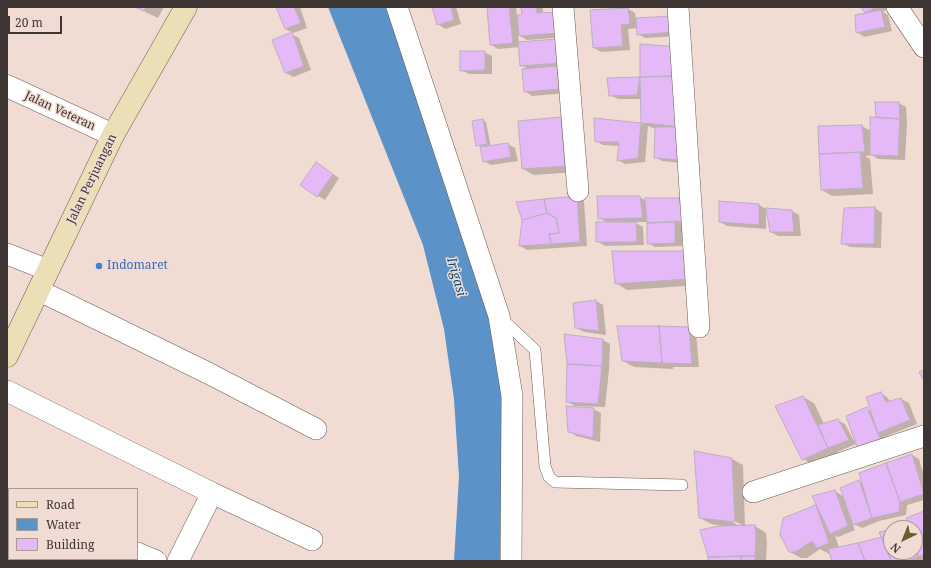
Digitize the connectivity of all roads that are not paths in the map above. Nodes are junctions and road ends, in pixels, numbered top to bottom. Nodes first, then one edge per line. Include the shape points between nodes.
1 (186, 7) edge
2 (396, 7) edge
3 (562, 7) edge
4 (678, 7) edge
5 (897, 7) edge
6 (924, 47) edge
7 (7, 86) edge
8 (113, 135) junction
9 (578, 191) dead end
10 (7, 254) edge
11 (48, 270) junction
12 (38, 290) junction
13 (499, 316) junction
14 (699, 327) dead end
15 (9, 347) edge
16 (7, 391) edge
17 (316, 429) dead end
18 (924, 436) edge
19 (682, 485) dead end
20 (754, 492) dead end
21 (212, 493) junction
22 (312, 540) dead end
23 (138, 553) edge
24 (156, 561) edge
25 (178, 561) edge
26 (511, 561) edge

1 - 8 main road, Jalan Perjuangan
2 - 13 street
3 - 9 street
4 - 14 street
5 - 6 street
7 - 8 street, Jalan Veteran
8 - 11 main road, Jalan Perjuangan
10 - 11 street
11 - 12 main road, Jalan Perjuangan
12 - 15 main road, Jalan Perjuangan
12 - 17 street
13 - 19 lane via 535,350 545,466 555,482
13 - 26 street via 512,396
16 - 21 street
18 - 20 street
21 - 22 street
21 - 25 street
23 - 24 street

